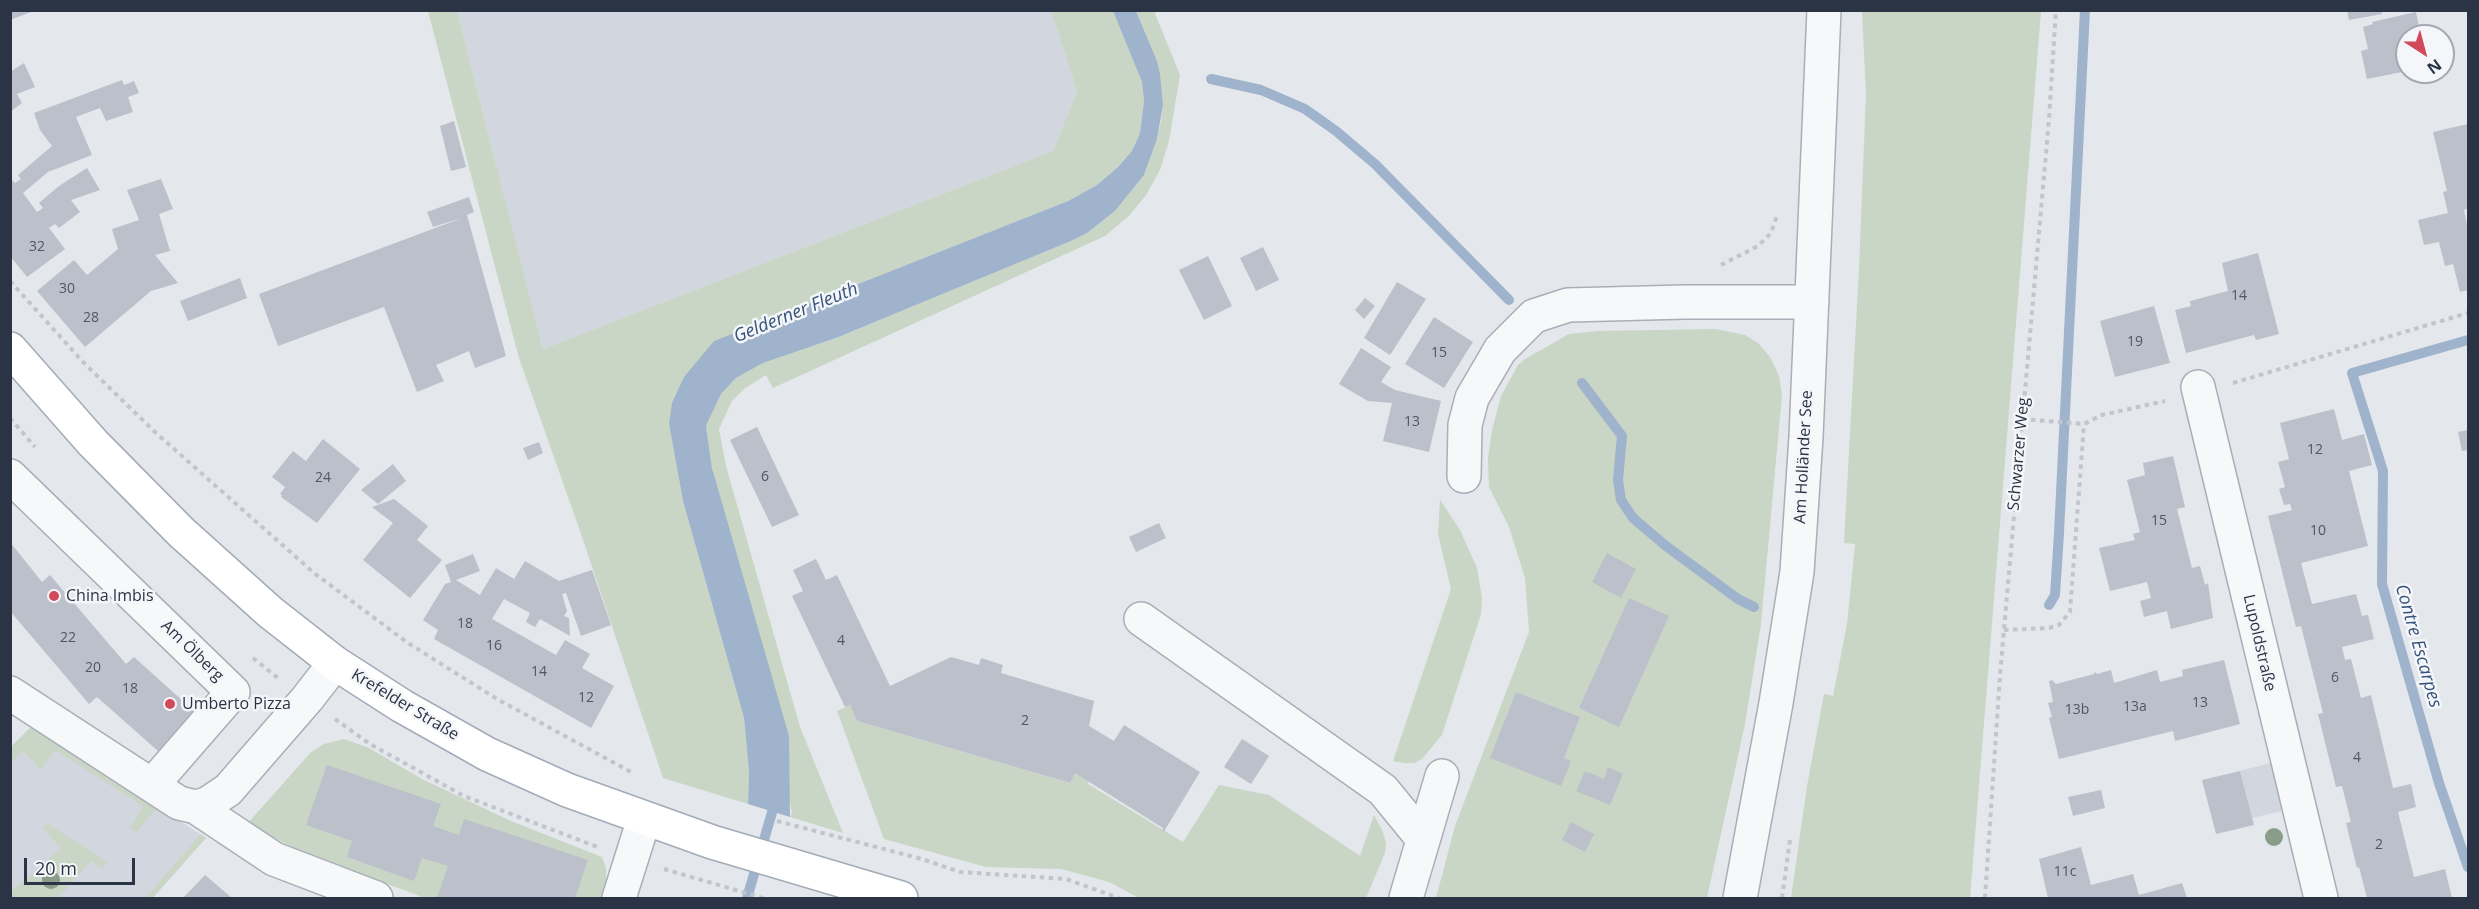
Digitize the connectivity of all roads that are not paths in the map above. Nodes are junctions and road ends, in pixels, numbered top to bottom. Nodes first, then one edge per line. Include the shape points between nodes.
1 (1824, 10) edge
2 (1812, 303) junction
3 (10, 349) edge
4 (2199, 390) road end
5 (10, 476) edge
6 (1464, 476) dead end
7 (1141, 619) dead end
8 (335, 663) junction
9 (10, 693) edge
10 (1443, 776) dead end
11 (153, 784) junction
12 (196, 807) junction
13 (644, 819) junction
14 (1423, 839) junction
15 (376, 898) edge
16 (619, 898) edge
17 (901, 898) edge
18 (1406, 898) edge
19 (1740, 898) edge
20 (2321, 898) edge

1 - 2 street, Am Holländer See
2 - 6 street via 1568,305 1534,316 1500,350 1472,398 1465,425
2 - 19 street, Am Holländer See via 1797,572
3 - 8 main road, Krefelder Straße via 93,443 181,532 270,612
4 - 20 street, Lupoldstraße
5 - 11 street, Am Ölberg via 233,692
7 - 14 street via 1383,790
8 - 12 street via 228,790
8 - 13 main road, Krefelder Straße via 487,754
9 - 11 street
10 - 14 street
11 - 12 street via 179,803
12 - 15 street via 274,859
13 - 16 street
13 - 17 main road, Krefelder Straße
14 - 18 street

